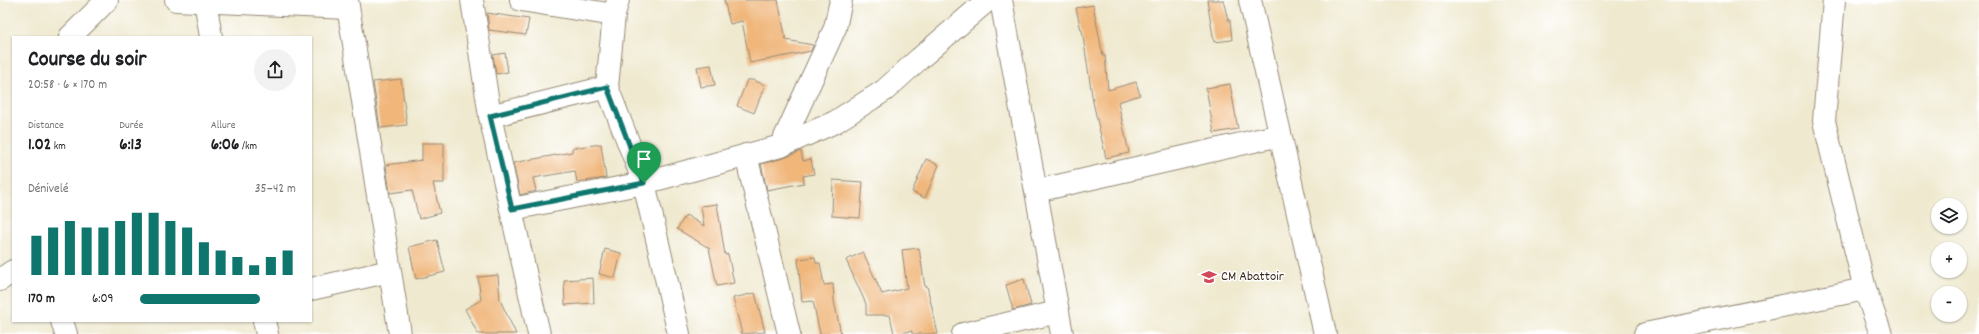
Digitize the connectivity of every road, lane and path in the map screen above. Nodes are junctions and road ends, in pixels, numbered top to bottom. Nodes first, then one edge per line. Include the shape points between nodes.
1 (106, 0) edge
2 (176, 0) edge
3 (215, 0) edge
4 (472, 0) edge
5 (521, 0) edge
6 (841, 0) edge
7 (988, 0) edge
8 (1001, 0) edge
9 (1250, 0) edge
10 (1834, 0) edge
11 (348, 4) edge
12 (616, 8) edge
13 (71, 36) edge
14 (211, 36) edge
15 (607, 87) junction
16 (490, 116) junction
17 (1280, 135) junction
18 (781, 146) junction
19 (746, 155) junction
20 (644, 183) junction
21 (1036, 191) junction
22 (512, 209) junction
23 (12, 272) edge
24 (390, 272) junction
25 (0, 280) edge
26 (312, 289) edge
27 (1865, 289) junction
28 (1058, 312) junction
29 (62, 322) edge
30 (264, 322) edge
31 (66, 334) edge
32 (267, 334) edge
33 (400, 334) edge
34 (539, 334) edge
35 (679, 334) edge
36 (789, 334) edge
37 (963, 334) edge
38 (1062, 334) edge
39 (1325, 334) edge
40 (1645, 334) edge
41 (1881, 334) edge

1 - 13 street
2 - 3 street
3 - 11 street
3 - 14 street
4 - 16 street
5 - 12 street
6 - 18 street via 835,28
7 - 18 street via 919,58 886,90 835,122
8 - 21 street
9 - 17 street
10 - 27 street via 1824,121
11 - 24 street
12 - 15 street
15 - 16 street
15 - 20 street
16 - 22 street
17 - 21 street
17 - 39 street
18 - 19 street
19 - 20 street
19 - 36 street
20 - 22 street
20 - 35 street
21 - 28 street
22 - 34 street
23 - 25 street
24 - 26 street
24 - 33 street
27 - 40 street
27 - 41 street
28 - 37 street
28 - 38 street
29 - 31 street
30 - 32 street

